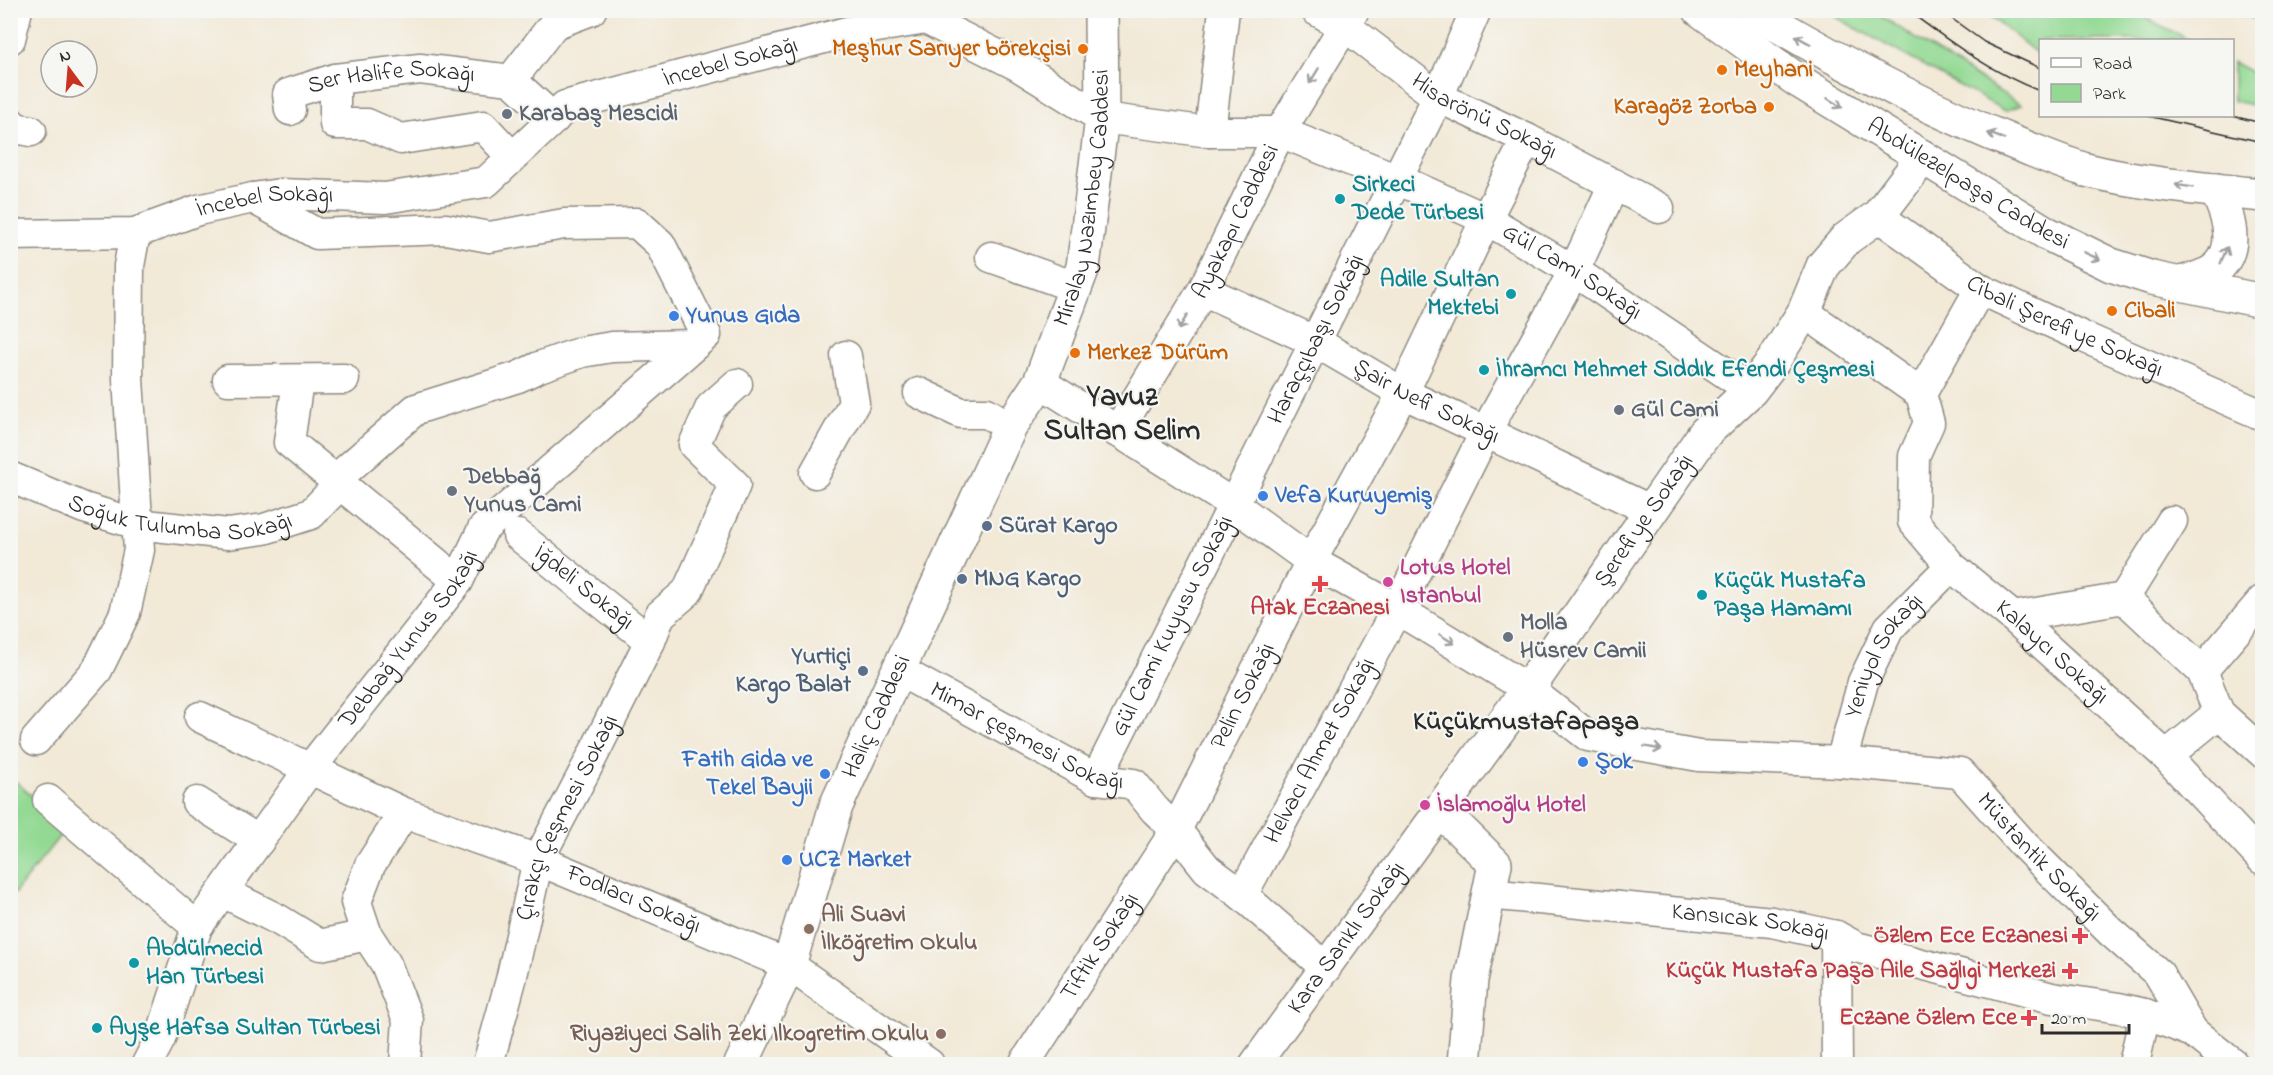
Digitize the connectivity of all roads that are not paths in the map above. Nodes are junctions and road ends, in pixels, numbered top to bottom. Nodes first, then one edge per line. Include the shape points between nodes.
1 (17, 10) edge
2 (591, 10) edge
3 (1101, 10) edge
4 (1224, 10) edge
5 (1316, 10) edge
6 (1476, 10) edge
7 (1700, 10) edge
8 (1752, 10) edge
9 (1349, 19) edge
10 (10, 39) edge
11 (335, 79) junction
12 (511, 80) junction
13 (1438, 97) junction
14 (290, 110) dead end
15 (1102, 118) junction
16 (554, 119) junction
17 (1210, 132) junction
18 (1280, 132) junction
19 (1527, 139) junction
20 (512, 157) junction
21 (1923, 157) junction
22 (1397, 179) junction
23 (1614, 184) junction
24 (2216, 190) junction
25 (2262, 195) edge
26 (253, 198) junction
27 (1659, 208) dead end
28 (1878, 216) junction
29 (1486, 219) junction
30 (135, 233) junction
31 (10, 235) edge
32 (991, 257) dead end
33 (1574, 271) junction
34 (2177, 284) junction
35 (1075, 287) junction
36 (1980, 289) junction
37 (1203, 290) junction
38 (2262, 301) edge
39 (1804, 312) junction
40 (700, 340) junction
41 (1314, 341) junction
42 (846, 356) dead end
43 (344, 379) dead end
44 (228, 380) dead end
45 (298, 381) junction
46 (1040, 382) junction
47 (737, 384) dead end
48 (1751, 390) junction
49 (919, 393) dead end
50 (1403, 393) junction
51 (1921, 394) junction
52 (2262, 415) edge
53 (1010, 427) junction
54 (1486, 431) junction
55 (1117, 432) junction
56 (815, 473) dead end
57 (10, 477) edge
58 (340, 484) junction
59 (1234, 506) junction
60 (1652, 511) junction
61 (2172, 521) dead end
62 (136, 524) junction
63 (518, 535) dead end
64 (1311, 561) junction
65 (1951, 566) junction
66 (458, 581) junction
67 (2124, 598) junction
68 (2262, 601) edge
69 (1397, 609) junction
70 (2013, 617) junction
71 (650, 641) junction
72 (898, 670) junction
73 (2202, 671) junction
74 (1528, 689) junction
75 (2219, 713) junction
76 (200, 717) dead end
77 (36, 740) dead end
78 (2262, 752) edge
79 (2166, 756) junction
80 (1841, 762) junction
81 (309, 770) junction
82 (1096, 779) junction
83 (48, 800) dead end
84 (197, 802) dead end
85 (1440, 810) junction
86 (404, 813) junction
87 (1176, 830) junction
88 (259, 841) junction
89 (2262, 859) edge
90 (538, 860) junction
91 (223, 891) junction
92 (1488, 894) junction
93 (1242, 895) junction
94 (197, 927) junction
95 (367, 935) junction
96 (1836, 936) junction
97 (789, 965) junction
98 (1326, 968) junction
99 (2145, 1014) junction
100 (2193, 1032) junction
101 (147, 1065) edge
102 (405, 1065) edge
103 (488, 1065) edge
104 (741, 1065) edge
105 (928, 1065) edge
106 (1024, 1065) edge
107 (1255, 1065) edge
108 (1464, 1065) edge
109 (1837, 1065) edge
110 (2134, 1065) edge
111 (2233, 1065) edge

1 - 10 street
2 - 12 street via 554,24
3 - 15 main road, Miralay Nazımbey Caddesi
4 - 17 street
5 - 9 street, Hisarönü Sokağı
6 - 13 street, Haraççıbaşı Sokağı
7 -> 21 main road, Abdülezelpaşa Caddesi via 1797,80
24 -> 8 main road, Abdülezelpaşa Caddesi via 2120,177 2045,155 1927,104
9 - 13 street, Hisarönü Sokağı
9 -> 18 street, Ayakapı Caddesi
11 - 12 street, Ser Halife Sokağı via 420,69
11 - 14 street, Ser Halife Sokağı via 288,94
11 - 20 street via 335,124 367,124 400,139 483,126
12 - 16 street
13 - 19 street, Hisarönü Sokağı
13 - 22 street, Haraççıbaşı Sokağı
15 - 16 street, İncebel Sokağı via 1017,65 926,20 847,32 565,106
15 - 17 street
15 - 35 main road, Miralay Nazımbey Caddesi via 1083,267
16 - 20 street, İncebel Sokağı
17 - 18 street
18 - 22 street, Gül Cami Sokağı
18 - 37 street, Ayakapı Caddesi
19 - 23 street, Hisarönü Sokağı
19 - 29 street, Pelin Sokağı
20 - 26 street, İncebel Sokağı via 486,182 384,198 280,194
21 - 28 main road, Şerefiye Sokağı
21 -> 34 main road, Abdülezelpaşa Caddesi via 2048,234 2111,265
22 - 29 street, Gül Cami Sokağı
22 - 41 street, Haraççıbaşı Sokağı
23 - 27 street, Hisarönü Sokağı
23 - 33 street, Helvacı Ahmet Sokağı
24 - 25 main road, Abdülezelpaşa Caddesi
34 -> 24 main road via 2219,266 2227,252 2228,222
26 - 30 street, İncebel Sokağı via 198,210
26 - 40 street via 317,234 446,229 489,237 564,224 637,223 660,244
28 - 36 street, Cibali Şerefiye Sokağı
28 - 39 main road, Şerefiye Sokağı via 1846,239 1823,266
29 - 33 street, Gül Cami Sokağı
29 - 50 street, Pelin Sokağı
30 - 31 street, İncebel Sokağı
30 - 62 street via 129,266 128,379
32 - 35 street
33 - 48 street, Gül Cami Sokağı
33 - 54 street, Helvacı Ahmet Sokağı
34 - 38 main road, Abdülezelpaşa Caddesi
35 - 46 main road, Miralay Nazımbey Caddesi
36 - 51 street
36 - 52 street, Cibali Şerefiye Sokağı
37 - 41 street, Şair Nefi Sokağı
37 -> 55 street, Ayakapı Caddesi
39 - 48 main road, Şerefiye Sokağı
39 - 51 street
40 - 58 street, Soğuk Tulumba Sokağı via 582,352 416,409
40 - 66 street, Debbağ Yunus Sokağı via 483,529
41 - 50 street, Şair Nefi Sokağı
41 - 59 street, Haraççıbaşı Sokağı
42 - 56 street via 854,403
43 - 45 street
44 - 45 street
45 - 58 street via 290,442
46 - 53 main road, Haliç Caddesi
46 - 55 street, Müstantik Sokağı
47 - 71 street, Çırakçı Çeşmesi Sokağı via 711,407 694,445 735,485 687,592 660,615
48 - 60 main road, Şerefiye Sokağı via 1705,433
49 - 53 street via 961,413 987,413
50 - 54 street, Şair Nefi Sokağı
50 - 64 street, Pelin Sokağı
51 - 65 street, Kalaycı Sokağı via 1929,423 1914,456 1913,521
53 - 72 main road, Haliç Caddesi
54 - 60 street, Şair Nefi Sokağı
54 - 69 street, Helvacı Ahmet Sokağı
55 - 59 street, Müstantik Sokağı
57 - 62 street, Soğuk Tulumba Sokağı via 84,508
58 - 62 street, Soğuk Tulumba Sokağı via 311,514 264,529 228,534
58 - 66 street
59 - 64 street, Müstantik Sokağı
59 - 82 street, Gül Cami Kuyusu Sokağı
60 - 74 main road, Şerefiye Sokağı
61 - 67 street
62 - 77 street via 139,550 121,611 97,669
63 - 71 street, İğdeli Sokağı
64 - 69 street, Müstantik Sokağı
64 - 87 street, Pelin Sokağı
65 - 70 street, Kalaycı Sokağı
65 - 80 street, Yeniyol Sokağı via 1889,628 1863,682
66 - 81 street, Debbağ Yunus Sokağı
67 - 70 street
67 - 73 street
68 - 73 street
69 -> 74 street, Müstantik Sokağı
69 - 93 street, Helvacı Ahmet Sokağı
70 - 79 street, Kalaycı Sokağı
71 - 90 street, Çırakçı Çeşmesi Sokağı
72 - 82 street, Mimar çeşmesi Sokağı
72 - 97 main road, Haliç Caddesi via 836,806
73 - 75 street
74 -> 80 street, Müstantik Sokağı via 1588,736 1700,756
74 - 85 main road, Şerefiye Sokağı
75 - 78 street
75 - 79 street
76 - 81 street, Fodlacı Sokağı
79 - 89 street, Kalaycı Sokağı
80 - 100 street, Müstantik Sokağı via 1960,773 2024,845 2159,974
81 - 86 street, Fodlacı Sokağı
81 - 88 street, Debbağ Yunus Sokağı
82 - 87 street, Mimar çeşmesi Sokağı via 1134,784
83 - 94 street
84 - 88 street
85 - 92 main road via 1495,864
85 - 98 street, Kara Sarıklı Sokağı
86 - 90 street, Fodlacı Sokağı
86 - 95 street via 370,865 356,902
87 - 93 street via 1208,869
87 - 106 street, Tiftik Sokağı
88 - 91 street, Debbağ Yunus Sokağı
90 - 97 street, Fodlacı Sokağı
90 - 103 street, Çırakçı Çeşmesi Sokağı
91 - 94 street, Debbağ Yunus Sokağı
91 - 95 street via 320,945
92 - 96 street, Kansıcak Sokağı via 1772,922
92 - 108 main road via 1471,980
93 - 98 street
94 - 101 street, Debbağ Yunus Sokağı via 160,1039
95 - 102 street via 386,964 408,1020
96 - 99 street, Kansıcak Sokağı via 1856,947 2052,998
96 - 109 street
97 - 104 main road, Haliç Caddesi
97 - 105 street, Fodlacı Sokağı
98 - 107 street, Kara Sarıklı Sokağı
99 - 100 street, Kansıcak Sokağı
99 - 110 street
100 - 111 street

